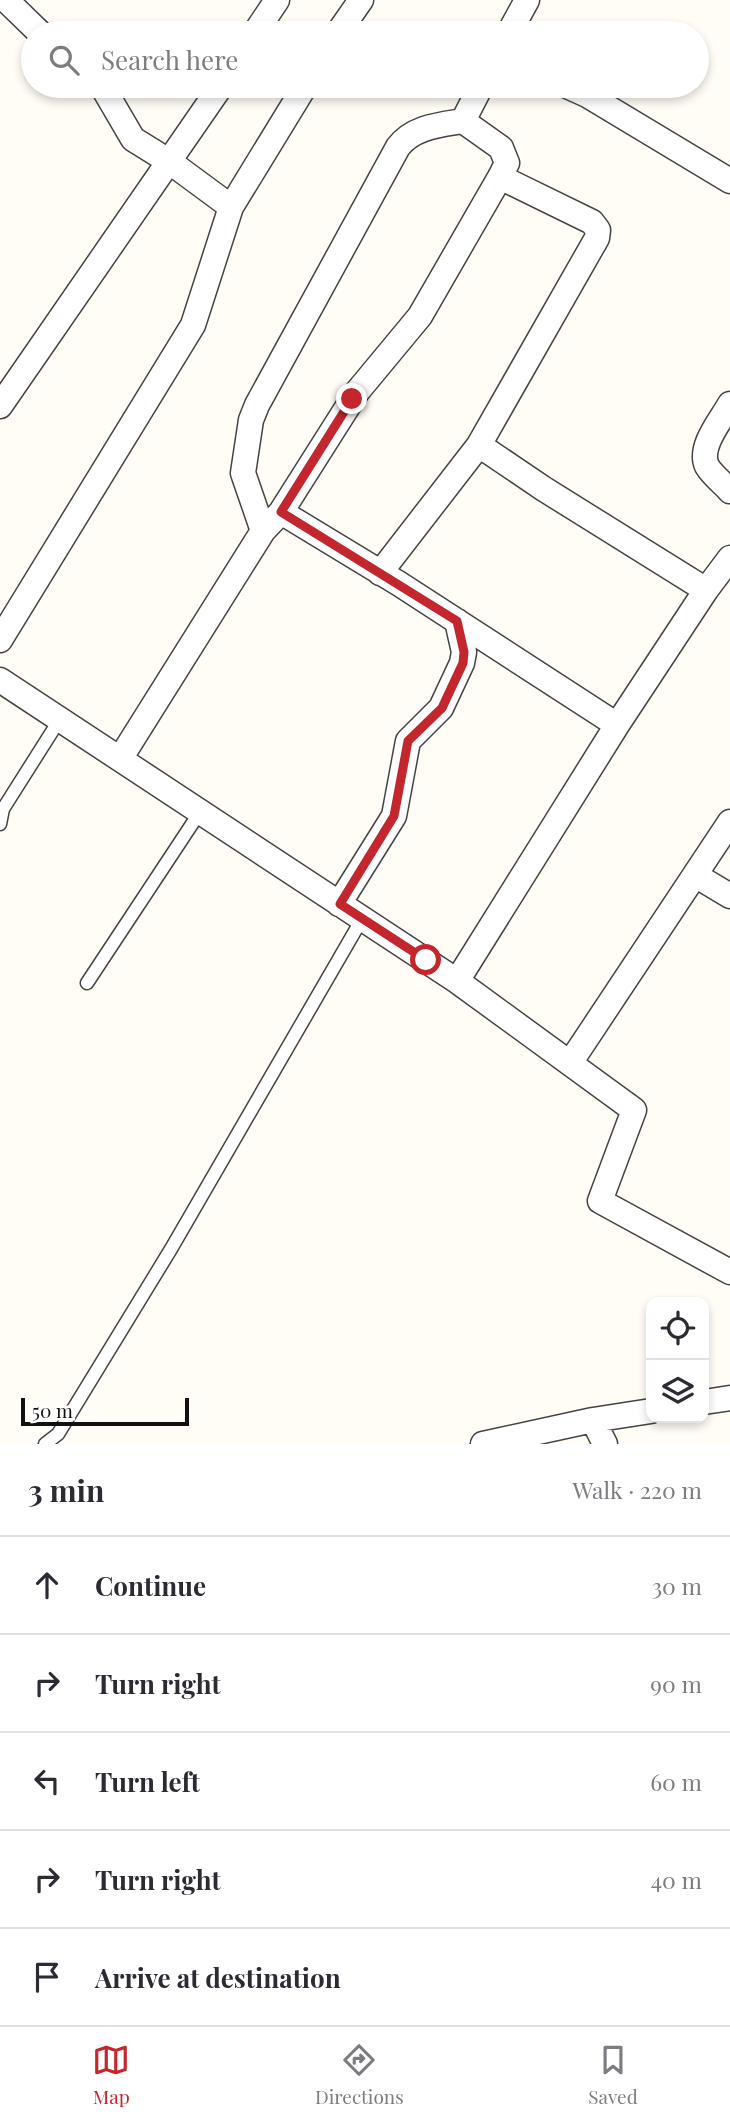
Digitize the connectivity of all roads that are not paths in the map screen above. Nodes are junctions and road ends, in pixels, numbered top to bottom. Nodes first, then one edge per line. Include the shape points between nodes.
1 (6, 0) edge
2 (277, 0) edge
3 (361, 0) edge
4 (527, 0) edge
5 (28, 21) edge
6 (263, 21) edge
7 (346, 21) edge
8 (516, 21) edge
9 (109, 98) edge
10 (213, 98) edge
11 (298, 98) edge
12 (475, 98) edge
13 (592, 98) edge
14 (463, 121) junction
15 (170, 162) junction
16 (500, 177) junction
17 (730, 181) edge
18 (231, 206) junction
19 (730, 404) edge
20 (0, 406) edge
21 (479, 445) junction
22 (730, 491) edge
23 (281, 512) junction
24 (263, 531) junction
25 (730, 558) edge
26 (380, 573) junction
27 (706, 590) junction
28 (457, 621) junction
29 (0, 640) edge
30 (0, 680) edge
31 (60, 719) junction
32 (617, 725) junction
33 (120, 759) junction
34 (200, 812) junction
35 (730, 822) edge
36 (0, 824) edge
37 (695, 875) junction
38 (730, 896) edge
39 (340, 904) junction
40 (362, 919) junction
41 (457, 981) junction
42 (87, 983) dead end
43 (570, 1063) junction
44 (730, 1272) edge
45 (730, 1398) edge
46 (709, 1401) edge
47 (646, 1412) edge
48 (593, 1420) junction
49 (45, 1444) edge
50 (483, 1444) edge
51 (605, 1444) edge

1 - 5 street
2 - 6 street
3 - 7 street
4 - 8 street
9 - 15 street via 133,139
10 - 15 street
11 - 18 street
12 - 14 street
13 - 17 street
14 - 16 street via 504,153 507,163
14 - 24 street via 426,128 398,147 257,405 243,473
15 - 18 street
15 - 20 street
16 - 21 street via 592,222 598,230
16 - 23 street via 428,304 352,399
18 - 29 street via 193,325
19 - 22 street via 708,443 705,459
21 - 26 street
21 - 27 street
23 - 24 street
23 - 26 street
24 - 33 street
25 - 27 street
26 - 28 street
27 - 32 street
28 - 32 street
28 - 39 street via 463,663 442,708 408,741 394,816
30 - 31 street
31 - 33 street
31 - 36 lane via 3,809
32 - 41 street
33 - 34 street
34 - 39 street
34 - 42 lane
35 - 37 street
37 - 38 street
37 - 43 street
39 - 40 street
40 - 41 street
40 - 49 lane via 171,1249 58,1434
41 - 43 street
43 - 44 street via 634,1110 600,1201
45 - 46 street
47 - 48 street
48 - 50 street
48 - 51 street

